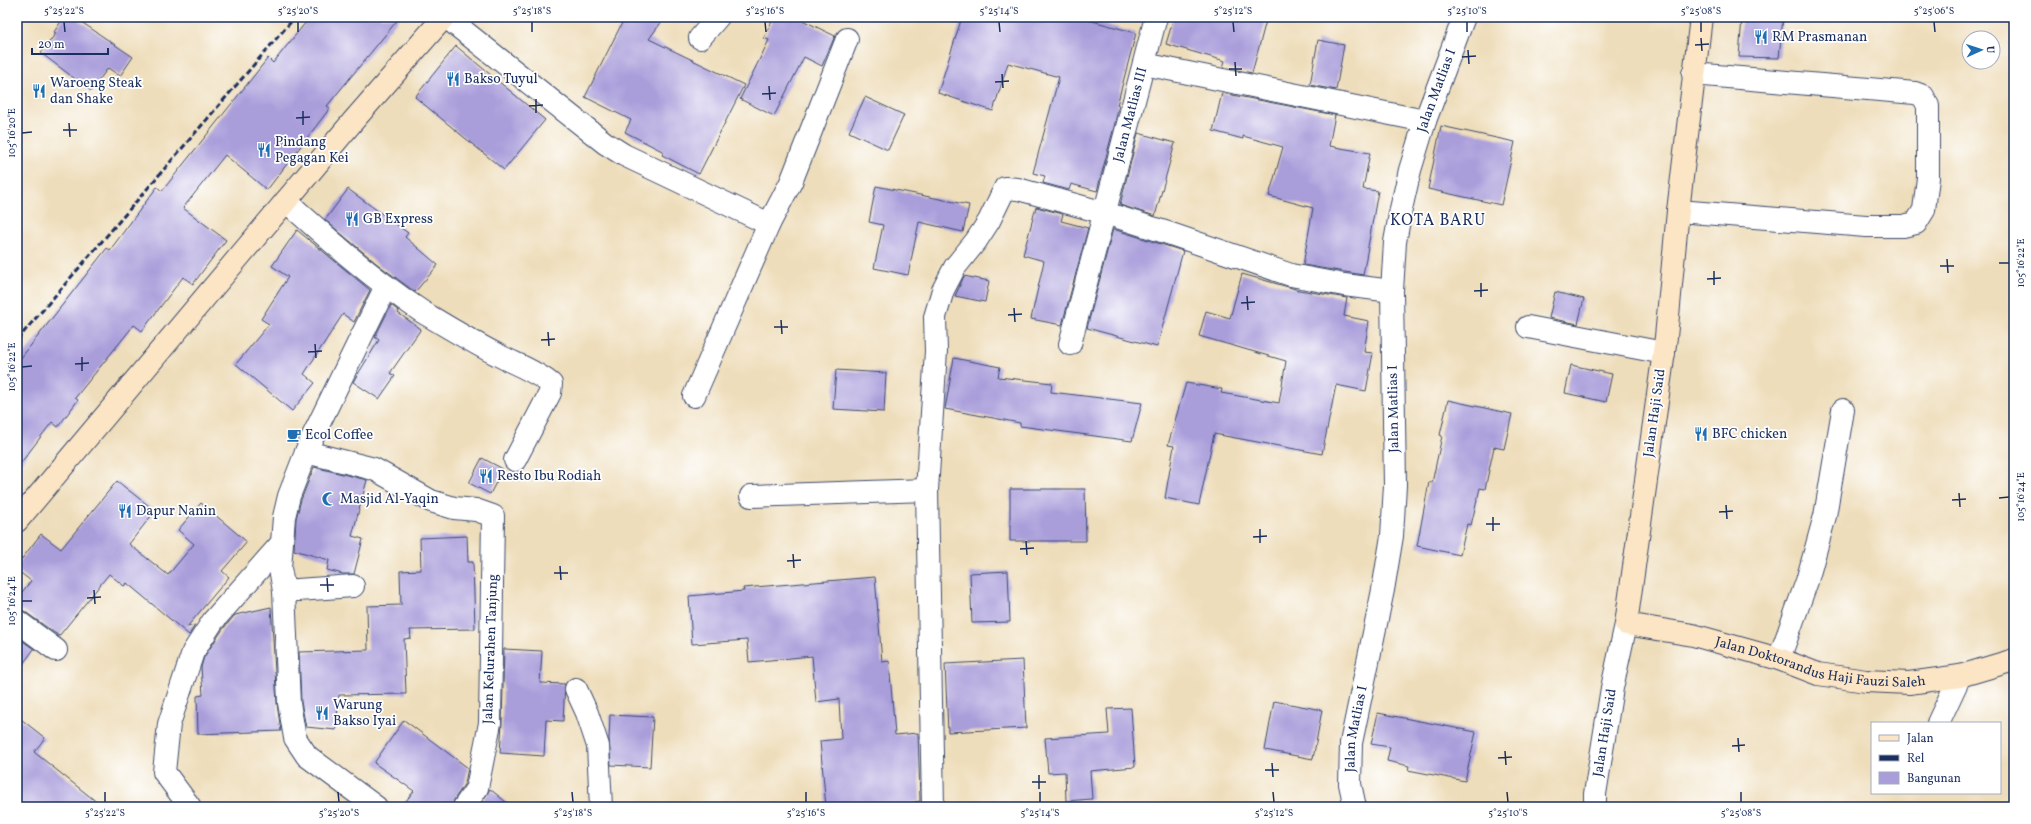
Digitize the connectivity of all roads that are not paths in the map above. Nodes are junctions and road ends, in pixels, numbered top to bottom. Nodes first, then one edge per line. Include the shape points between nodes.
1 (445, 17) edge
2 (718, 17) edge
3 (1156, 17) edge
4 (1464, 17) edge
5 (1701, 17) edge
6 (700, 38) dead end
7 (847, 39) dead end
8 (1144, 64) junction
9 (1693, 74) junction
10 (1426, 121) junction
11 (286, 201) junction
12 (1678, 211) junction
13 (1105, 213) junction
14 (769, 224) junction
15 (386, 286) junction
16 (1392, 290) junction
17 (1528, 327) dead end
18 (1070, 344) dead end
19 (1664, 353) junction
20 (694, 396) dead end
21 (1843, 410) dead end
22 (306, 452) junction
23 (515, 460) dead end
24 (927, 490) junction
25 (751, 496) dead end
26 (17, 521) edge
27 (281, 544) junction
28 (353, 586) dead end
29 (284, 592) junction
30 (17, 621) edge
31 (1626, 624) junction
32 (56, 650) dead end
33 (1779, 660) junction
34 (2014, 660) edge
35 (1960, 676) junction
36 (576, 689) dead end
37 (1938, 722) edge
38 (190, 807) edge
39 (376, 807) edge
40 (464, 807) edge
41 (601, 807) edge
42 (933, 807) edge
43 (1355, 807) edge
44 (1595, 807) edge

1 - 11 street
1 - 14 street via 605,143 624,155
2 - 6 street
3 - 8 street, Jalan Matlias III
4 - 10 street, Jalan Matlias I
5 - 9 street, Jalan Haji Said
7 - 14 street via 791,182
8 - 10 street
8 - 13 street, Jalan Matlias III
9 - 12 street, Jalan Haji Said
9 - 12 street via 1915,93 1923,96 1928,106 1928,178 1924,210 1916,222 1903,226 1866,226
10 - 16 street, Jalan Matlias I via 1401,209 1395,242
11 - 15 street
11 - 26 street
12 - 19 street, Jalan Haji Said
13 - 16 street via 1291,275 1344,285
13 - 18 street, Jalan Matlias III
13 - 24 street via 1018,189 1005,188 989,221 955,267 943,290 935,317 936,351
14 - 20 street
15 - 22 street
15 - 23 street via 421,311 551,384 550,393
16 - 43 street, Jalan Matlias I via 1395,477 1393,514 1383,590 1351,743 1350,784
17 - 19 street
19 - 31 street, Jalan Haji Said
21 - 33 street via 1825,516 1807,581
22 - 27 street via 289,496
22 - 40 street, Jalan Kelurahen Tanjung via 374,469 431,501 494,516 490,723 477,788
24 - 25 street
24 - 42 street
27 - 29 street via 280,568
27 - 38 street via 213,621 193,652 169,724 164,772
28 - 29 street
29 - 39 street via 289,703 295,738 307,756
30 - 32 street
31 - 33 street, Jalan Doktorandus Haji Fauzi Saleh via 1693,635
31 - 44 street, Jalan Haji Said via 1612,688
33 - 35 street, Jalan Doktorandus Haji Fauzi Saleh via 1818,674 1866,681 1909,683
34 - 35 street, Jalan Doktorandus Haji Fauzi Saleh
35 - 37 street
36 - 41 street via 598,746

